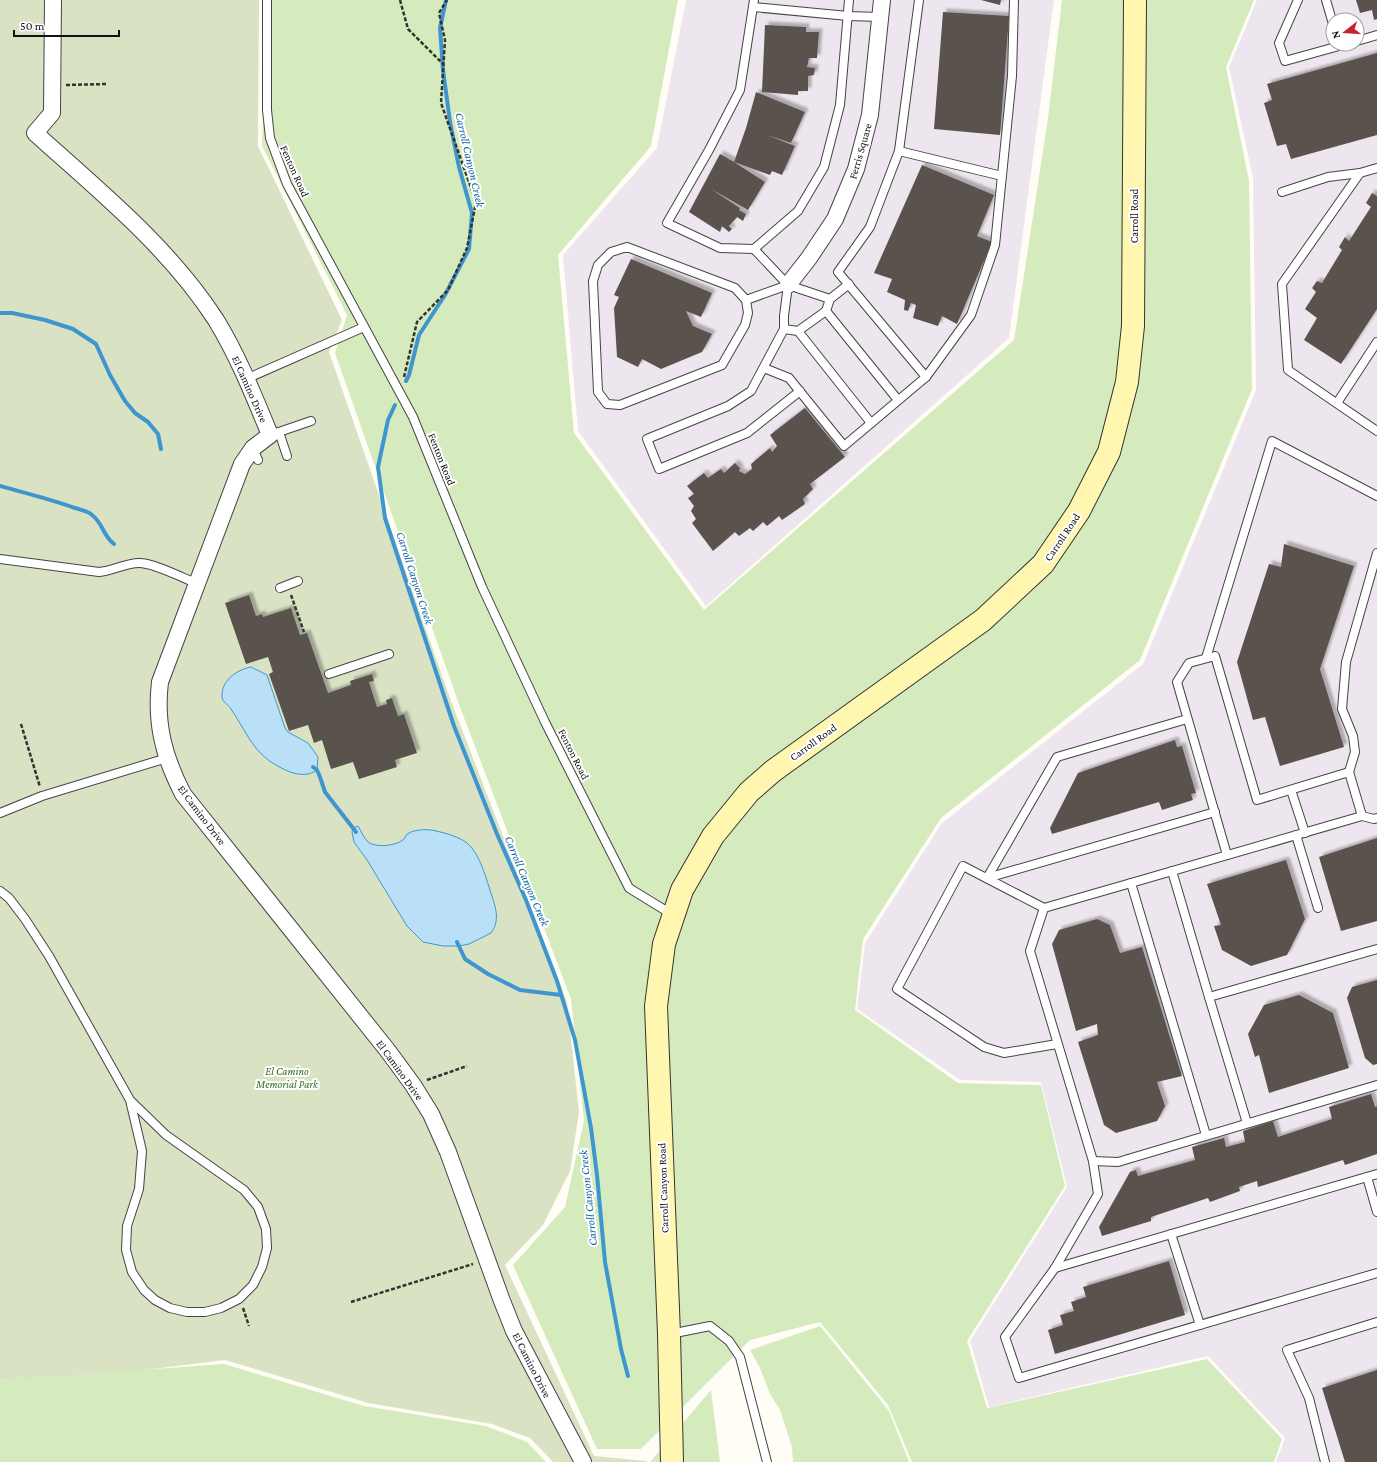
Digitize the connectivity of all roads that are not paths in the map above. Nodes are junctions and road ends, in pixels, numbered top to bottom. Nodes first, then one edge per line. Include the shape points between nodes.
1 (53, 0) edge
2 (267, 0) edge
3 (849, 0) edge
4 (882, 0) edge
5 (919, 0) edge
6 (1014, 0) edge
7 (1135, 0) edge
8 (1298, 0) edge
9 (1326, 0) edge
10 (754, 4) edge
11 (1330, 12) edge
12 (848, 16) junction
13 (880, 17) junction
14 (1377, 35) edge
15 (1365, 39) edge
16 (1325, 50) edge
17 (899, 152) junction
18 (1377, 168) edge
19 (1360, 173) junction
20 (1002, 176) junction
21 (1282, 192) dead end
22 (754, 249) junction
23 (849, 284) junction
24 (788, 285) junction
25 (830, 299) junction
26 (746, 300) junction
27 (826, 311) junction
28 (364, 326) junction
29 (784, 329) junction
30 (798, 331) junction
31 (1377, 342) edge
32 (764, 368) junction
33 (926, 377) junction
34 (246, 379) junction
35 (800, 391) junction
36 (898, 400) junction
37 (1337, 404) junction
38 (311, 421) dead end
39 (871, 423) junction
40 (1377, 431) edge
41 (274, 433) junction
42 (287, 456) dead end
43 (1377, 496) edge
44 (1377, 553) edge
45 (0, 559) edge
46 (298, 581) dead end
47 (198, 584) junction
48 (283, 586) road end
49 (389, 654) dead end
50 (1206, 658) junction
51 (329, 674) dead end
52 (1188, 719) junction
53 (167, 758) junction
54 (1349, 772) junction
55 (1290, 790) junction
56 (1214, 812) junction
57 (0, 813) edge
58 (1362, 816) junction
59 (1377, 818) edge
60 (1305, 833) junction
61 (1296, 835) junction
62 (1227, 855) junction
63 (1172, 871) junction
64 (987, 878) junction
65 (1131, 883) junction
66 (0, 892) edge
67 (1044, 908) junction
68 (1318, 908) dead end
69 (666, 911) junction
70 (1377, 948) edge
71 (1209, 997) junction
72 (1057, 1044) junction
73 (1377, 1084) edge
74 (130, 1100) junction
75 (1247, 1124) junction
76 (1206, 1135) junction
77 (1093, 1161) junction
78 (1377, 1174) edge
79 (1367, 1177) junction
80 (1377, 1212) edge
81 (1171, 1234) junction
82 (1055, 1268) junction
83 (1377, 1273) edge
84 (1377, 1322) edge
85 (1200, 1325) junction
86 (669, 1334) junction
87 (583, 1462) edge
88 (672, 1462) edge
89 (767, 1462) edge
90 (1325, 1462) edge

1 - 34 street, El Camino Drive via 52,113 35,133 145,233 179,270 216,320
2 - 28 lane, Fenton Road via 267,110 270,138 287,184
3 - 12 lane
4 - 13 street, Ferris Square
5 - 17 lane
6 - 20 lane via 1012,76
7 - 69 main road, Carroll Road via 1133,326 1128,375 1109,452 1080,511 1043,564 983,620 773,770 749,792 713,836 682,890
8 - 16 lane via 1279,43 1285,61
9 - 11 lane
10 - 12 lane
10 - 22 lane via 740,90 667,223 720,248
12 - 13 lane
12 - 22 lane via 840,105 824,166 798,212
13 - 24 street, Ferris Square via 870,115 856,169 835,219
14 - 15 lane
17 - 20 lane
17 - 23 lane via 870,227 838,272
18 - 19 lane
19 - 21 lane via 1328,177
19 - 37 lane via 1282,284 1288,370
20 - 33 lane via 995,244 971,315
22 - 24 lane
23 - 25 lane
23 - 33 lane
24 - 25 lane
24 - 26 lane
24 - 29 lane
25 - 27 lane
26 - 26 lane via 748,313 745,325 722,365 620,405 607,404 598,392 593,281 598,265 611,252 627,247 735,288
27 - 30 lane
27 - 36 lane
28 - 34 lane
28 - 69 lane, Fenton Road via 413,417 482,587 629,888
29 - 30 lane
29 - 32 lane
30 - 39 lane
31 - 37 lane
32 - 35 lane via 789,378
32 - 35 lane via 750,391 728,406 647,439 658,469 747,433
33 - 36 lane
34 - 41 street, El Camino Drive
35 - 39 lane via 844,446
36 - 39 lane
37 - 40 lane
38 - 41 lane
41 - 42 lane
41 - 47 street, El Camino Drive via 242,464
43 - 50 lane via 1272,441
44 - 54 lane via 1346,662 1342,709 1353,736 1355,752
45 - 47 lane via 99,572 139,563 149,564
46 - 48 lane
47 - 53 street, El Camino Drive via 160,682 158,715
49 - 51 lane
50 - 52 lane via 1189,663 1177,682
50 - 55 lane via 1215,656 1257,800
52 - 56 lane
52 - 64 lane via 1058,757
53 - 57 lane via 42,796
53 - 87 street, El Camino Drive via 183,794 383,1045 431,1114 448,1152 514,1331
54 - 55 lane
54 - 58 lane
55 - 60 lane
56 - 62 lane
56 - 64 lane
58 - 59 lane
58 - 60 lane
60 - 61 lane
61 - 62 lane
61 - 68 lane
62 - 63 lane
63 - 65 lane
63 - 71 lane
64 - 67 lane
64 - 72 lane via 963,866 897,989 984,1047 1004,1053
65 - 67 lane
65 - 76 lane
66 - 74 lane via 9,898 49,956
67 - 72 lane via 1030,951
69 - 86 main road, Carroll Canyon Road via 656,1006
70 - 71 lane
71 - 75 lane
72 - 77 lane
73 - 75 lane
74 - 74 lane via 142,1151 139,1188 127,1226 126,1250 132,1272 144,1290 170,1308 187,1312 205,1312 222,1308 239,1299 253,1285 262,1267 267,1248 266,1229 258,1207 244,1190 166,1135
75 - 76 lane
76 - 77 lane via 1118,1162
77 - 82 lane via 1098,1194
78 - 79 lane
79 - 80 lane
79 - 81 lane
81 - 82 lane
81 - 85 lane
82 - 85 lane via 1005,1337 1019,1378
83 - 85 lane
84 - 90 lane via 1287,1350 1309,1398
86 - 88 main road, Carroll Canyon Road
86 - 89 lane via 710,1326 729,1341 740,1357

